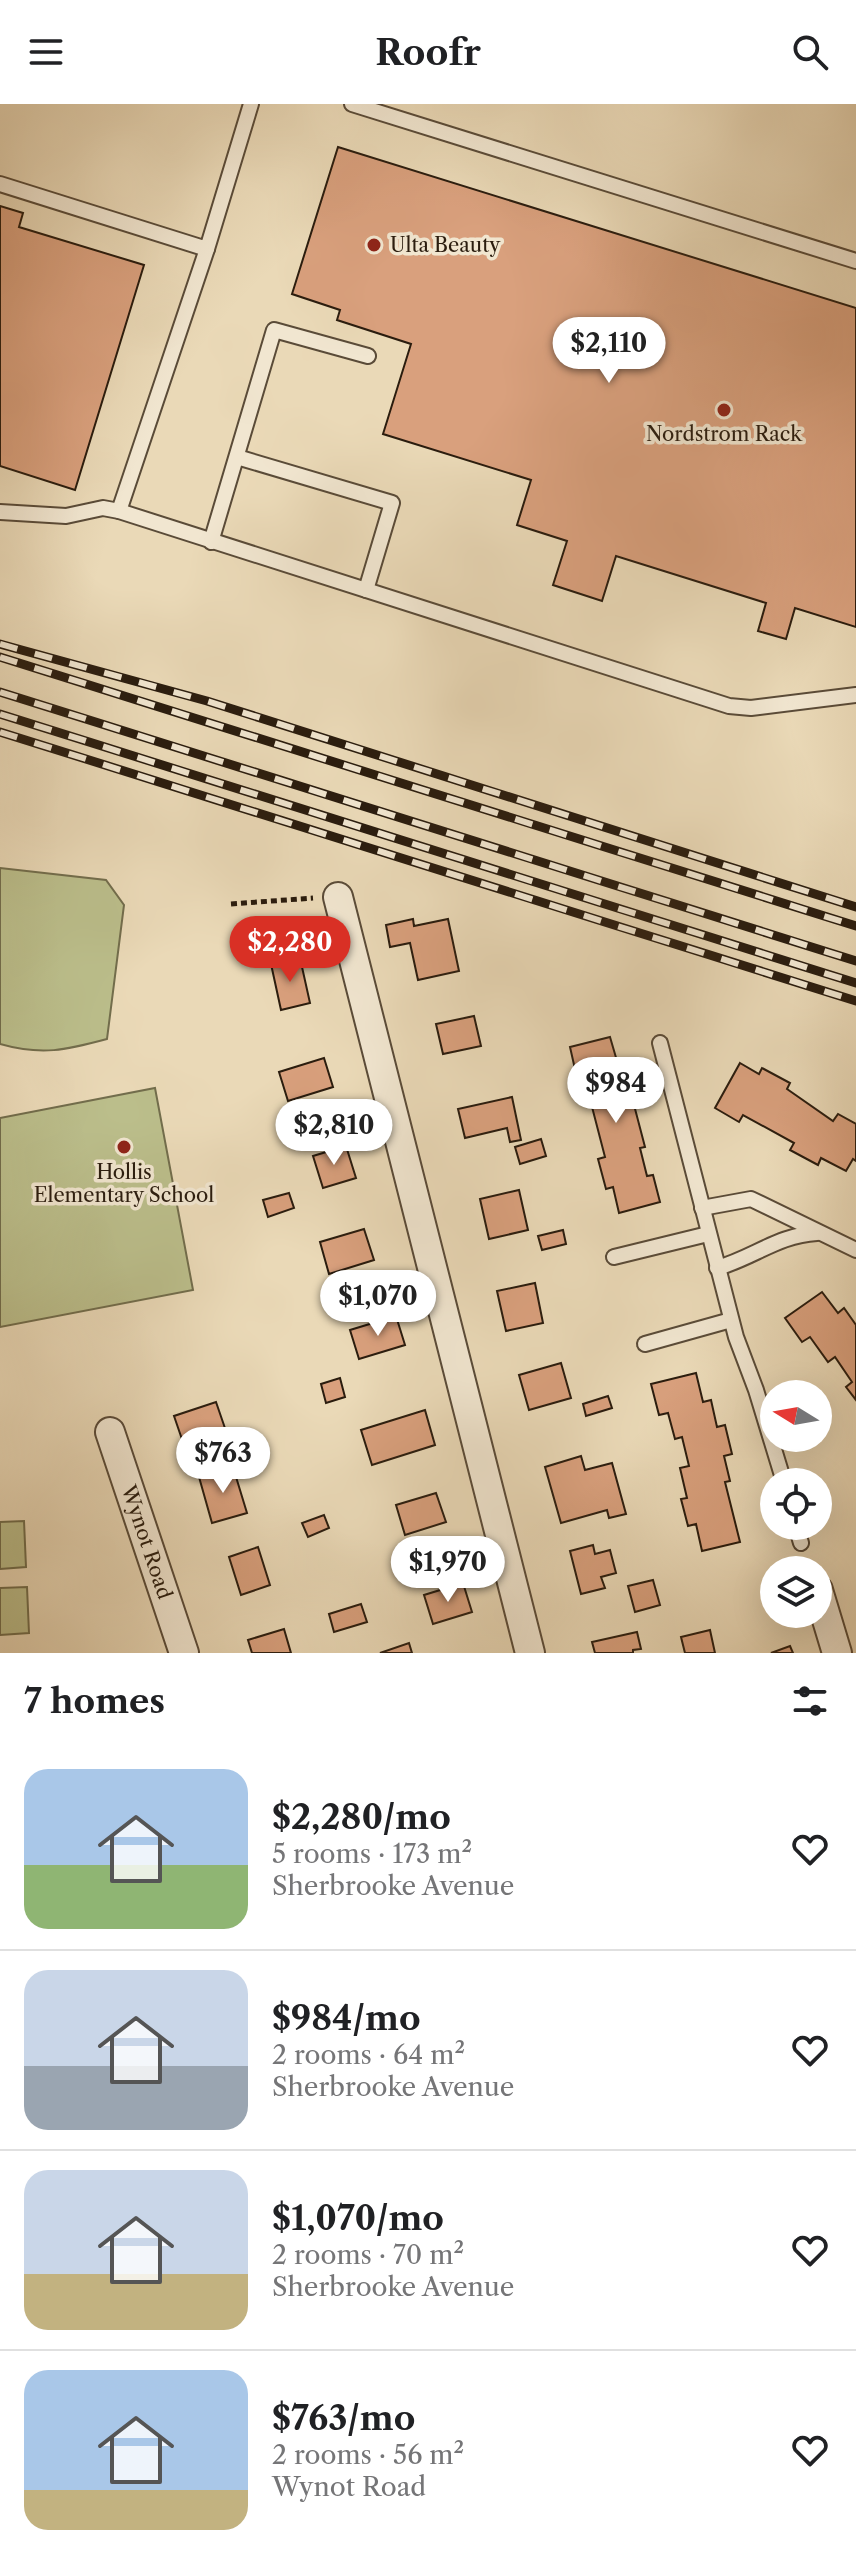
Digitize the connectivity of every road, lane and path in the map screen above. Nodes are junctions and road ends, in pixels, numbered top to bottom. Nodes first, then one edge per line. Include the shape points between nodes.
1 (251, 104) edge
2 (352, 104) edge
3 (0, 184) edge
4 (207, 249) junction
5 (856, 261) edge
6 (368, 356) dead end
7 (237, 457) junction
8 (119, 511) junction
9 (0, 512) edge
10 (211, 542) junction
11 (366, 590) junction
12 (856, 695) edge
13 (338, 897) joint
14 (231, 904) dead end
15 (660, 1043) dead end
16 (702, 1208) junction
17 (817, 1233) junction
18 (708, 1234) junction
19 (856, 1250) edge
20 (614, 1257) dead end
21 (717, 1268) junction
22 (731, 1320) junction
23 (645, 1344) dead end
24 (110, 1432) dead end
25 (779, 1468) edge
26 (800, 1540) edge
27 (801, 1543) dead end
28 (829, 1628) edge
29 (184, 1653) edge
30 (530, 1653) edge
31 (837, 1653) edge

1 - 4 lane
2 - 5 lane
3 - 4 lane
4 - 8 lane
6 - 7 lane via 274,330
7 - 10 lane
7 - 11 lane via 392,503
8 - 9 lane via 103,508 66,516
8 - 10 lane
10 - 11 lane
11 - 12 lane via 729,706
13 - 14 path
13 - 30 street
15 - 16 lane
16 - 17 lane via 751,1199
16 - 18 lane
17 - 19 lane
17 - 21 lane via 777,1240 743,1261
18 - 20 lane
18 - 21 lane
21 - 22 lane
22 - 23 lane
22 - 25 lane
24 - 29 street, Wynot Road
26 - 27 lane
28 - 31 street

